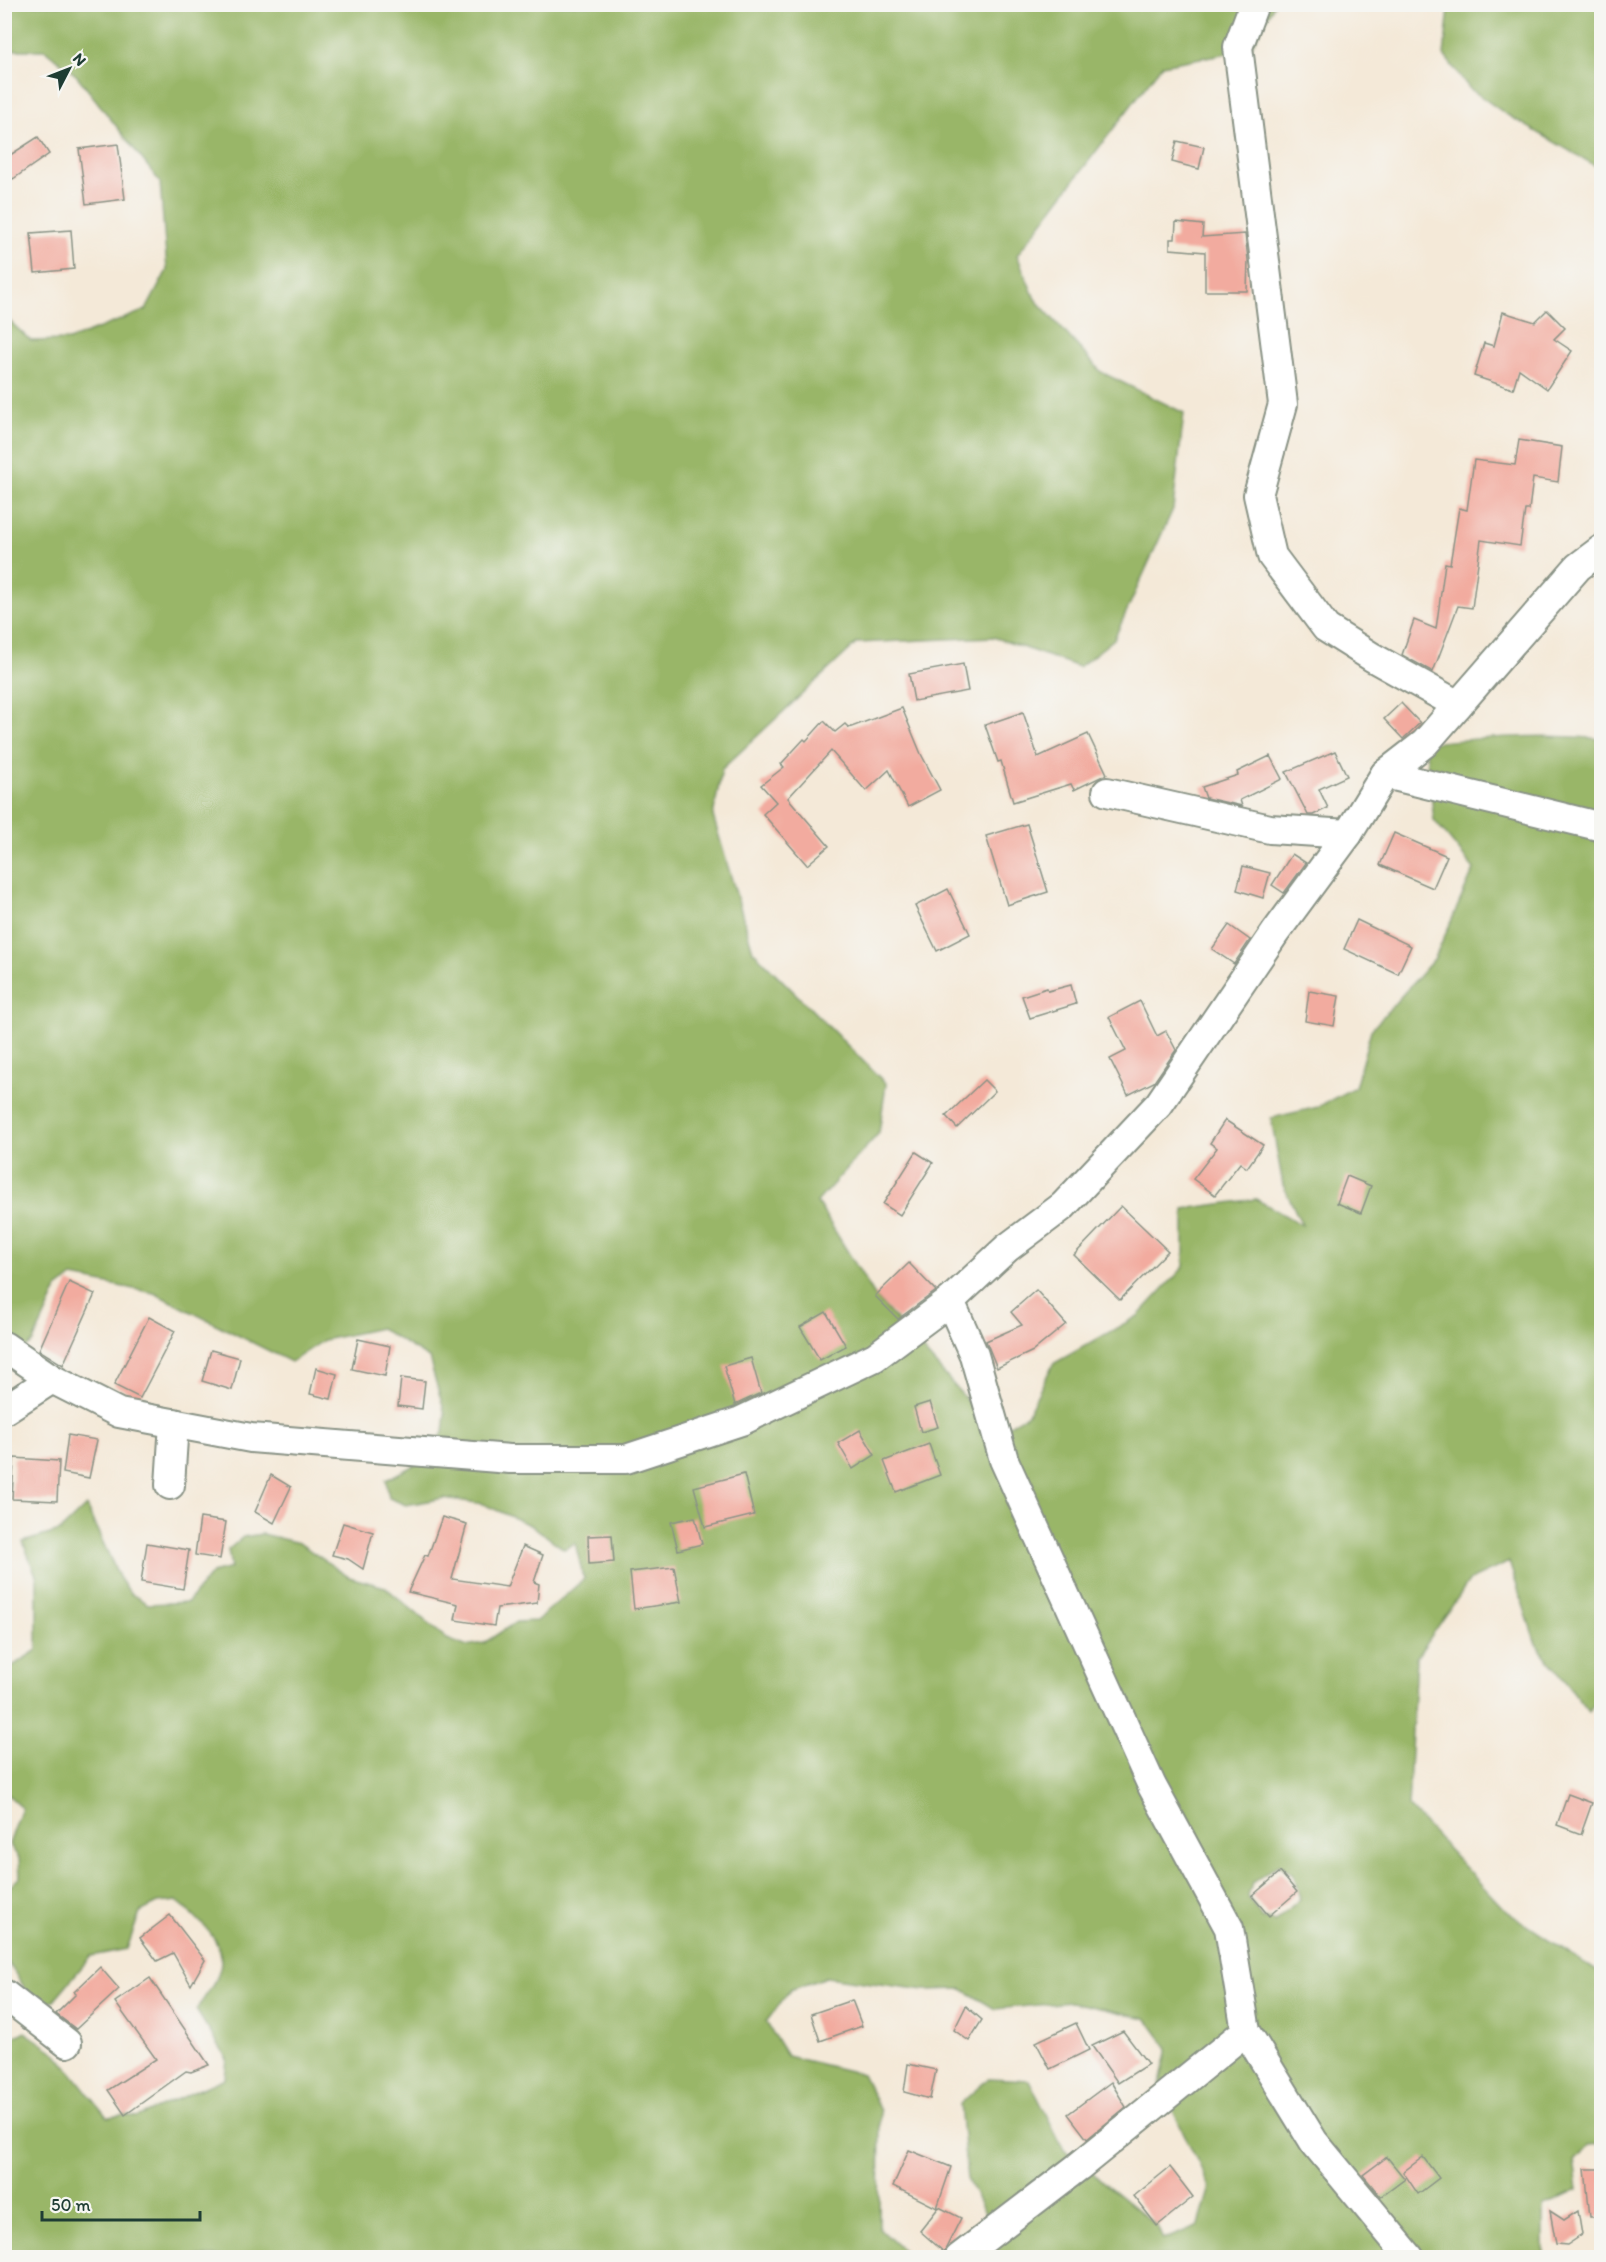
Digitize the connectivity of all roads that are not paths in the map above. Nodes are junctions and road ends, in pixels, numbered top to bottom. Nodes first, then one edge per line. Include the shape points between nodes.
1 (1254, 4) edge
2 (1602, 549) edge
3 (1458, 705) junction
4 (1385, 774) junction
5 (1107, 792) dead end
6 (1602, 827) edge
7 (1348, 834) junction
8 (950, 1301) junction
9 (4, 1346) edge
10 (52, 1379) junction
11 (4, 1410) edge
12 (174, 1423) junction
13 (170, 1485) dead end
14 (4, 1994) edge
15 (1246, 2031) junction
16 (67, 2043) dead end
17 (959, 2258) edge
18 (1410, 2258) edge

1 - 3 street via 1238,46 1283,404 1258,495 1272,556 1326,628
2 - 3 street via 1578,567
3 - 4 street via 1425,743
4 - 6 street
4 - 7 street
5 - 7 street via 1270,829
7 - 8 street via 1275,933 1159,1104 1063,1206 1008,1248
8 - 12 street via 865,1362 741,1421 626,1459 498,1458 251,1438
8 - 15 street via 974,1355 1004,1460 1152,1786 1229,1928
9 - 10 street
10 - 11 street
10 - 12 street via 119,1413
12 - 13 street
14 - 16 street
15 - 17 street
15 - 18 street via 1314,2142

